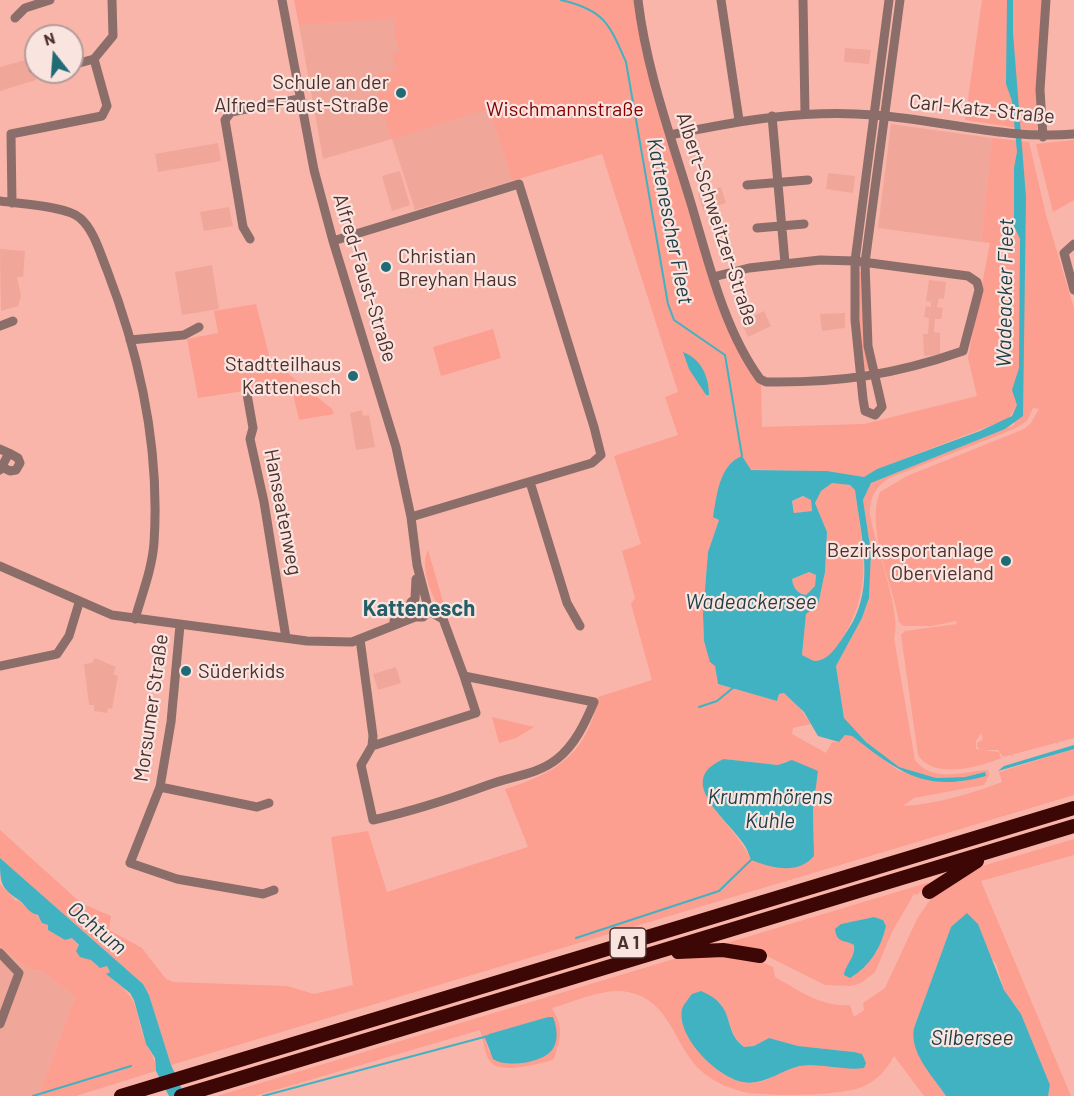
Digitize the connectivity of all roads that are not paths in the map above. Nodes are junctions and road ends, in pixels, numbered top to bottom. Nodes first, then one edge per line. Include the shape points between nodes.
1 (50, 0) edge
2 (112, 0) edge
3 (282, 0) edge
4 (638, 0) edge
5 (721, 0) edge
6 (803, 0) edge
7 (889, 0) edge
8 (900, 0) edge
9 (1046, 0) edge
10 (15, 18) dead end
11 (94, 59) junction
12 (84, 62) edge
13 (299, 99) junction
14 (805, 113) junction
15 (874, 115) junction
16 (772, 116) junction
17 (885, 116) junction
18 (739, 120) junction
19 (1074, 134) edge
20 (670, 135) junction
21 (1043, 137) junction
22 (808, 180) dead end
23 (777, 183) junction
24 (747, 185) dead end
25 (0, 201) edge
26 (12, 203) junction
27 (804, 224) dead end
28 (781, 226) junction
29 (757, 228) dead end
30 (250, 239) dead end
31 (333, 241) junction
32 (1074, 244) edge
33 (860, 262) junction
34 (785, 263) junction
35 (714, 278) junction
36 (1074, 290) edge
37 (13, 321) dead end
38 (0, 326) edge
39 (199, 327) dead end
40 (130, 340) junction
41 (873, 375) junction
42 (862, 377) junction
43 (247, 394) dead end
44 (4, 451) edge
45 (1, 469) edge
46 (530, 482) junction
47 (411, 517) junction
48 (417, 565) junction
49 (0, 566) edge
50 (415, 599) junction
51 (426, 600) junction
52 (80, 603) junction
53 (429, 611) junction
54 (412, 614) junction
55 (135, 619) junction
56 (180, 625) junction
57 (580, 626) dead end
58 (286, 638) junction
59 (360, 639) junction
60 (0, 666) edge
61 (464, 676) junction
62 (372, 746) junction
63 (160, 787) junction
64 (269, 803) dead end
65 (1074, 808) edge
66 (1074, 826) edge
67 (999, 848) junction
68 (274, 890) dead end
69 (928, 892) dead end
70 (0, 953) edge
71 (649, 954) junction
72 (760, 956) dead end
73 (0, 1024) edge
74 (186, 1095) edge
75 (121, 1096) edge

1 - 10 street via 25,8
2 - 11 street via 113,36
3 - 13 street, Alfred-Faust-Straße
4 - 20 street, Albert-Schweitzer-Straße via 648,60
5 - 18 street
6 - 14 street
7 - 15 street
8 - 17 street
9 - 21 street via 1040,80
11 - 12 street
11 - 26 street via 107,106 102,116 11,134
13 - 30 street via 231,112 225,120 243,227
13 - 31 street, Alfred-Faust-Straße
14 - 15 street, Carl-Katz-Straße
14 - 16 street, Carl-Katz-Straße
15 - 17 street, Carl-Katz-Straße
15 - 33 street
16 - 18 street, Carl-Katz-Straße
16 - 23 street
17 - 21 street, Carl-Katz-Straße
17 - 33 street
18 - 20 street, Carl-Katz-Straße
19 - 21 street, Carl-Katz-Straße
20 - 35 street, Albert-Schweitzer-Straße
22 - 23 street
23 - 24 street
23 - 28 street
25 - 26 street
26 - 40 street via 70,213 82,219 103,259
27 - 28 street
28 - 29 street
28 - 34 street
31 - 46 street via 519,184 601,455 592,463
31 - 47 street, Alfred-Faust-Straße via 384,401
32 - 36 street via 1064,253
33 - 34 street
33 - 41 street
33 - 41 street via 968,276 977,282 979,290 963,351
33 - 42 street via 855,320
34 - 35 street
35 - 42 street, Albert-Schweitzer-Straße via 734,331 760,379 813,383
37 - 38 street
39 - 40 street via 184,335
40 - 55 street via 148,422 155,515 150,568
41 - 42 street
41 - 42 street via 882,407 875,415 865,411
43 - 58 street, Hanseatenweg via 253,428 250,439
44 - 45 street
44 - 45 street via 20,463 16,470
46 - 47 street
46 - 57 street via 567,603
47 - 48 street, Alfred-Faust-Straße
48 - 50 street, Alfred-Faust-Straße
48 - 51 street, Alfred-Faust-Straße
49 - 52 street, Alfred-Faust-Straße
50 - 51 street
50 - 54 street, Alfred-Faust-Straße via 411,602
51 - 53 street, Alfred-Faust-Straße
52 - 55 street, Alfred-Faust-Straße
52 - 60 street via 69,636 57,654
53 - 54 street, Alfred-Faust-Straße via 423,617
53 - 61 street via 443,619
54 - 59 street, Alfred-Faust-Straße
55 - 56 street, Alfred-Faust-Straße
56 - 58 street, Alfred-Faust-Straße
56 - 63 street, Morsumer Straße
58 - 59 street, Alfred-Faust-Straße via 334,642
59 - 62 street via 371,705
61 - 62 street via 476,713
61 - 62 street via 594,702 572,744 544,768 430,806 373,820 361,765
63 - 64 street via 257,807
63 - 68 street, Morsumer Straße via 130,863 177,879 263,894
65 - 75 highway, A 1
66 - 67 highway, A 1
67 - 69 highway
67 - 71 highway, A 1
70 - 73 street via 20,973
71 - 72 highway via 723,950
71 - 74 highway, A 1

